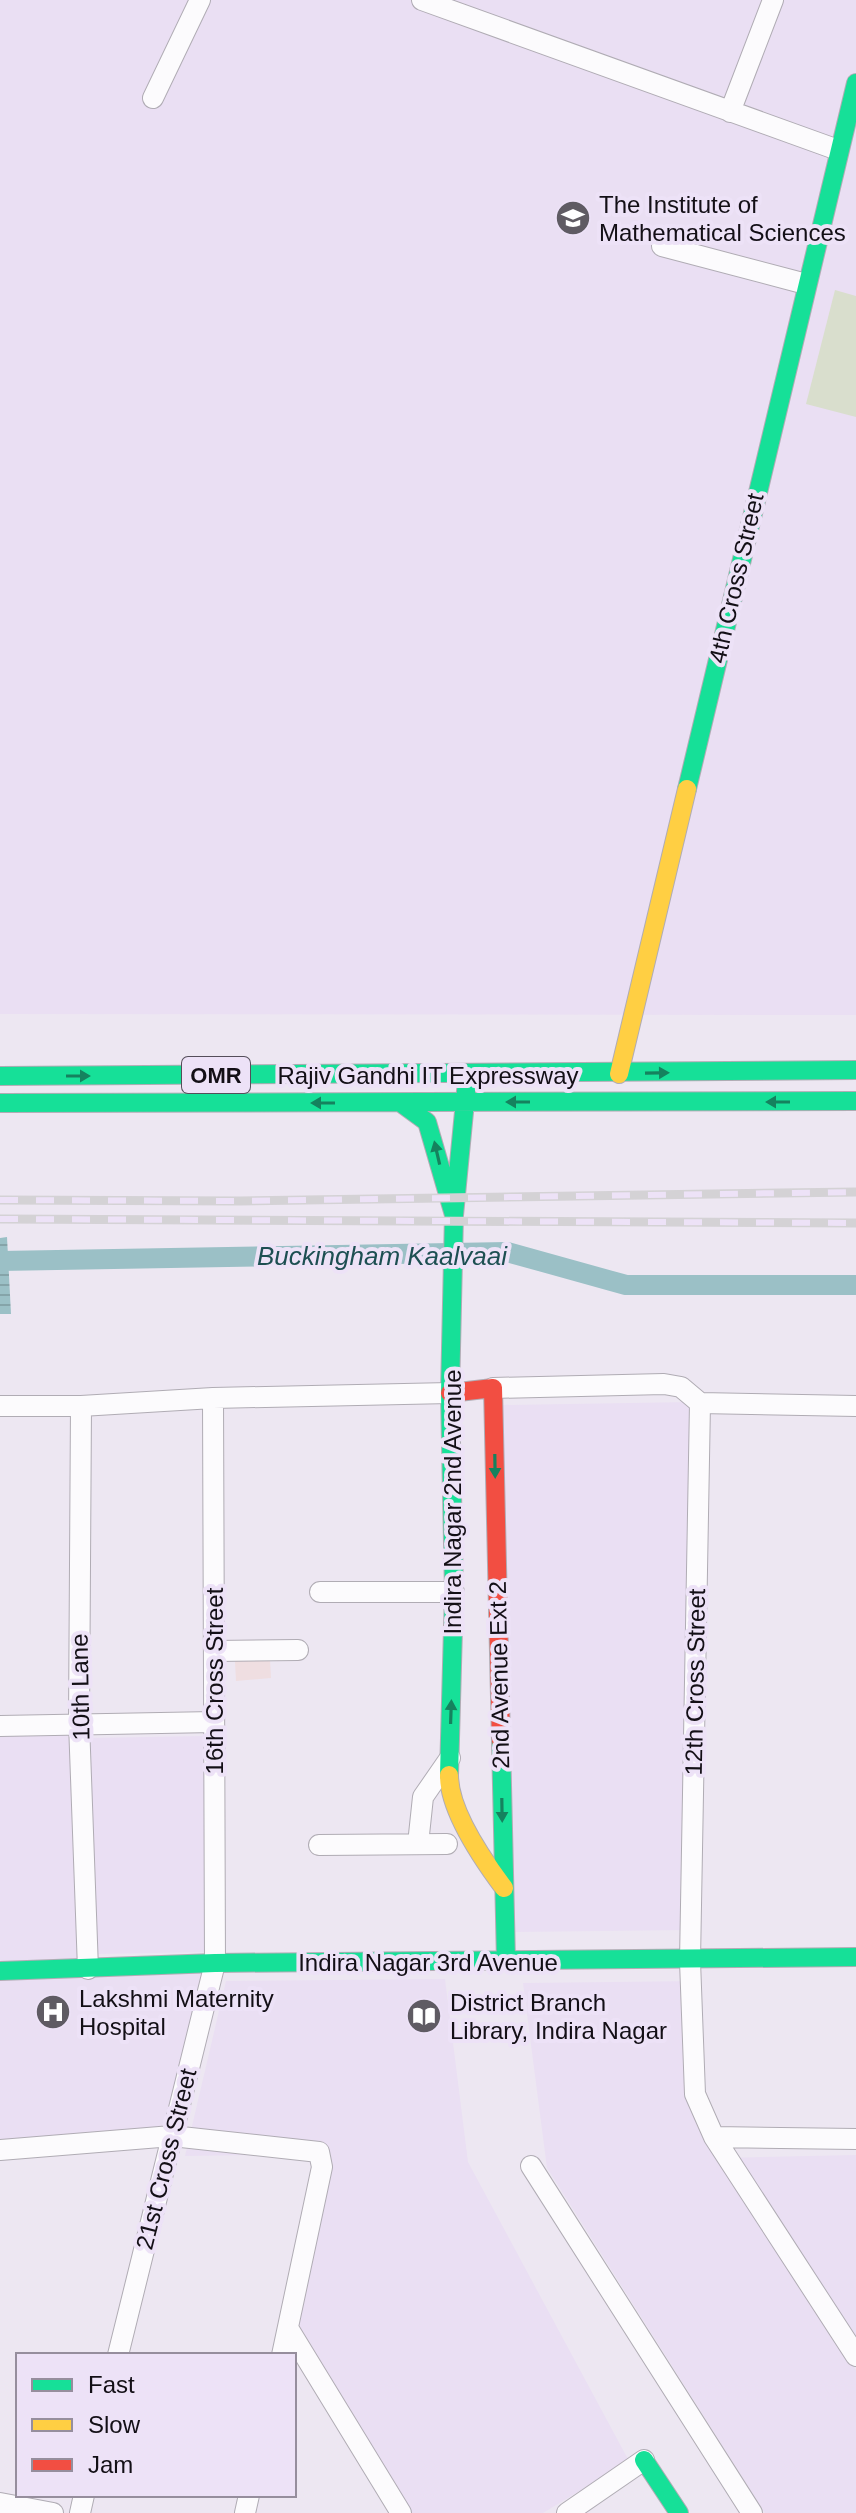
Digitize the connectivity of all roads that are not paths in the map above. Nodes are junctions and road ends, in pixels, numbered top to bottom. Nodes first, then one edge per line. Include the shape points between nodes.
1 (200, 0) edge
2 (422, 0) edge
3 (773, 0) edge
4 (856, 83) edge
5 (153, 98) dead end
6 (730, 112) junction
7 (838, 150) junction
8 (662, 246) dead end
9 (806, 284) junction
10 (856, 1070) edge
11 (619, 1074) junction
12 (467, 1075) junction
13 (0, 1076) edge
14 (856, 1101) edge
15 (0, 1103) edge
16 (401, 1103) junction
17 (466, 1103) junction
18 (454, 1215) junction
19 (493, 1388) junction
20 (450, 1393) junction
21 (213, 1398) junction
22 (700, 1403) junction
23 (0, 1406) edge
24 (81, 1406) junction
25 (856, 1406) edge
26 (320, 1592) dead end
27 (454, 1592) junction
28 (298, 1650) dead end
29 (214, 1651) junction
30 (214, 1722) junction
31 (0, 1726) edge
32 (79, 1726) junction
33 (450, 1758) junction
34 (418, 1844) junction
35 (447, 1844) dead end
36 (319, 1845) dead end
37 (504, 1888) junction
38 (856, 1957) edge
39 (506, 1961) junction
40 (690, 1961) junction
41 (215, 1963) junction
42 (88, 1969) junction
43 (0, 1971) edge
44 (172, 2136) junction
45 (714, 2137) junction
46 (856, 2139) edge
47 (0, 2150) edge
48 (531, 2166) dead end
49 (288, 2328) junction
50 (118, 2353) edge
51 (282, 2353) edge
52 (856, 2356) edge
53 (644, 2460) joint
54 (0, 2503) edge
55 (53, 2513) edge
56 (401, 2513) edge
57 (567, 2513) edge
58 (679, 2513) edge
59 (752, 2513) edge

1 - 5 street
2 - 6 street
3 - 6 street
4 - 7 street, 4th Cross Street
6 - 7 street
7 - 9 street, 4th Cross Street
8 - 9 street
9 - 11 street, 4th Cross Street
11 -> 10 street, Rajiv Gandhi IT Expressway / OMR
11 - 12 street, Rajiv Gandhi IT Expressway / OMR
13 -> 12 street, Rajiv Gandhi IT Expressway / OMR
12 - 17 street
14 -> 17 street, Rajiv Gandhi IT Expressway / OMR
16 -> 15 street, Rajiv Gandhi IT Expressway / OMR
16 - 17 street, Rajiv Gandhi IT Expressway / OMR
18 -> 16 street via 427,1122
17 - 18 street
18 - 20 street, Indira Nagar 2nd Avenue
19 - 20 street
19 - 22 street via 664,1384 681,1387
19 -> 37 street, 2nd Avenue Ext 2
20 - 21 street
20 - 27 street, Indira Nagar 2nd Avenue
21 - 24 street
21 - 29 street, 16th Cross Street
22 - 25 street
22 - 40 street, 12th Cross Street
23 - 24 street
24 - 32 street, 10th Lane
26 - 27 street
33 -> 27 street, Indira Nagar 2nd Avenue
28 - 29 street
29 - 30 street, 16th Cross Street
30 - 32 street
30 - 41 street, 16th Cross Street
31 - 32 street
32 - 42 street, 10th Lane
33 - 34 street via 423,1797
33 - 37 street, Indira Nagar 2nd Avenue via 449,1790 483,1860
34 - 35 street
34 - 36 street
37 - 39 street, 2nd Avenue Ext 2
38 - 40 street, Indira Nagar 3rd Avenue
39 - 40 street, Indira Nagar 3rd Avenue
39 - 41 street, Indira Nagar 3rd Avenue
40 - 45 street, 12th Cross Street via 695,2094
41 - 42 street, Indira Nagar 3rd Avenue
41 - 44 street, 21st Cross Street
42 - 43 street, Indira Nagar 3rd Avenue
44 - 47 street
44 - 49 street via 319,2152 322,2167
44 - 50 street, 21st Cross Street
45 - 46 street
45 - 52 street, 12th Cross Street
48 - 59 street
49 - 51 street
49 - 56 street
53 - 57 street
53 - 58 street
54 - 55 street

